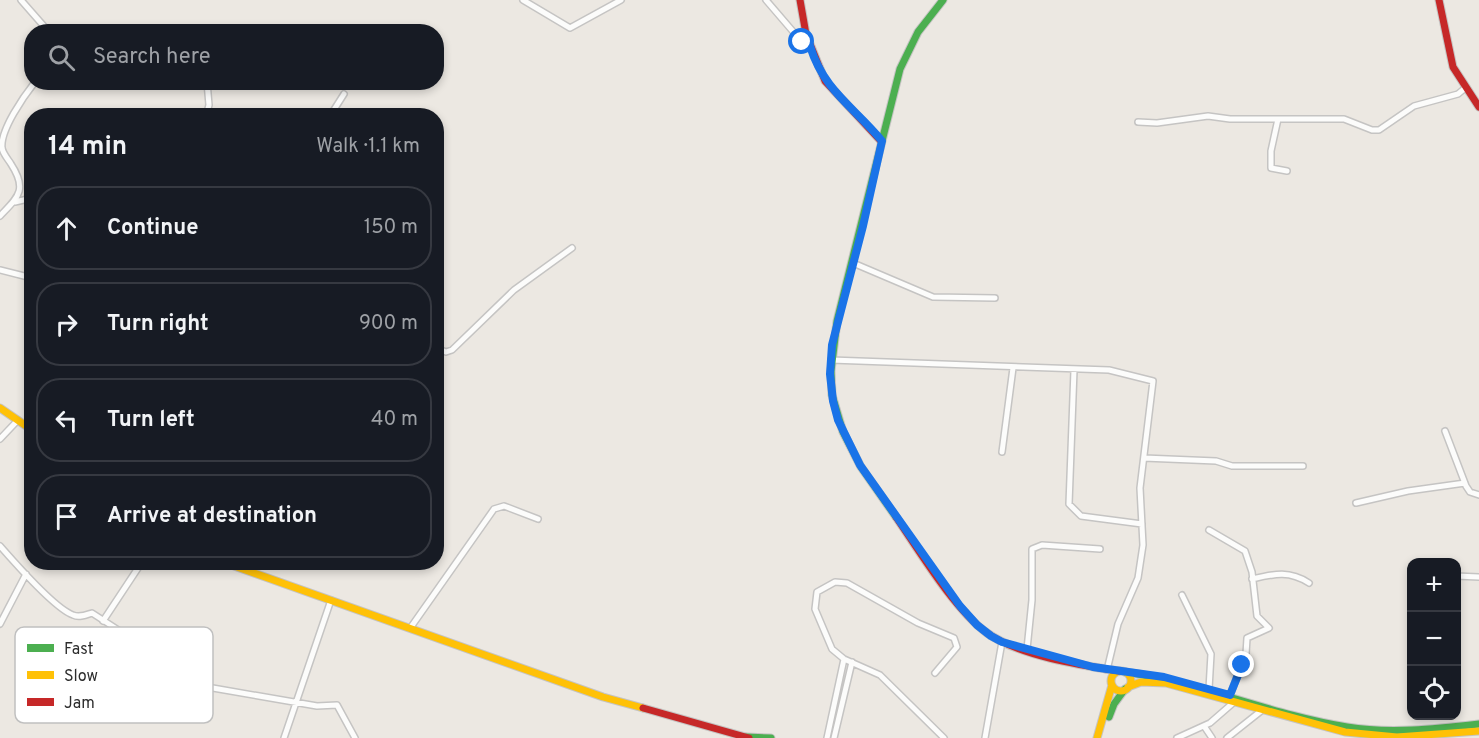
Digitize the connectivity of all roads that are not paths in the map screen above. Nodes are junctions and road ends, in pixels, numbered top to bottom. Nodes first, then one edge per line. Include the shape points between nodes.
1 (21, 0) edge
2 (523, 0) edge
3 (621, 0) edge
4 (766, 0) edge
5 (800, 0) edge
6 (943, 0) edge
7 (1439, 0) edge
8 (42, 24) edge
9 (810, 46) junction
10 (1464, 89) junction
11 (29, 90) edge
12 (207, 90) edge
13 (344, 94) dead end
14 (1479, 107) edge
15 (208, 108) edge
16 (335, 108) edge
17 (1278, 119) junction
18 (1138, 122) dead end
19 (882, 141) junction
20 (1287, 171) dead end
21 (24, 200) edge
22 (15, 202) junction
23 (0, 216) edge
24 (572, 248) dead end
25 (853, 263) junction
26 (0, 270) edge
27 (24, 276) edge
28 (995, 298) dead end
29 (444, 351) edge
30 (831, 360) junction
31 (1013, 368) junction
32 (1074, 370) junction
33 (0, 408) edge
34 (18, 420) junction
35 (24, 425) edge
36 (1445, 431) dead end
37 (0, 439) edge
38 (1002, 452) dead end
39 (1144, 458) junction
40 (1303, 466) dead end
41 (1465, 483) junction
42 (1479, 495) edge
43 (1356, 503) dead end
44 (538, 519) dead end
45 (1142, 524) junction
46 (1209, 530) dead end
47 (0, 546) edge
48 (1100, 549) dead end
49 (137, 570) edge
50 (246, 570) edge
51 (26, 574) junction
52 (1461, 576) edge
53 (1479, 577) edge
54 (1252, 579) junction
55 (1309, 583) dead end
56 (1182, 595) dead end
57 (331, 600) junction
58 (103, 621) junction
59 (0, 624) edge
60 (113, 627) edge
61 (411, 627) junction
62 (1002, 642) junction
63 (1027, 649) junction
64 (844, 659) junction
65 (852, 662) junction
66 (1093, 667) junction
67 (1107, 670) junction
68 (1122, 672) junction
69 (935, 673) dead end
70 (1111, 684) junction
71 (1127, 688) junction
72 (213, 689) edge
73 (1209, 689) junction
74 (1232, 699) junction
75 (297, 703) junction
76 (1262, 711) junction
77 (1479, 724) edge
78 (1204, 726) junction
79 (1479, 730) edge
80 (1388, 737) edge
81 (284, 738) edge
82 (355, 738) edge
83 (748, 738) edge
84 (771, 738) edge
85 (827, 738) edge
86 (834, 738) edge
87 (944, 738) edge
88 (985, 738) edge
89 (1097, 738) edge
90 (1103, 738) edge
91 (1177, 738) edge
92 (1212, 738) edge
93 (1227, 738) edge

1 - 8 street
2 - 3 street via 570,28
4 - 9 street via 802,42
5 - 9 main road
6 - 19 main road via 922,26 901,67
7 - 10 main road via 1449,60
9 - 19 main road via 830,88
10 - 14 main road
10 - 17 street via 1414,106 1379,130 1344,119
11 - 22 street via 1,146 19,183 20,194
12 - 15 street
13 - 16 street
17 - 18 street via 1208,116
17 - 20 street via 1271,168
19 - 25 main road
21 - 22 street
22 - 23 street
24 - 29 street via 514,290 452,351
25 - 28 street via 933,297
25 - 30 main road
26 - 27 street
30 - 31 street
30 - 62 main road via 838,420 860,465 960,606 977,625
31 - 32 street
31 - 38 street
32 - 39 street via 1108,370 1153,381
32 - 45 street via 1069,504 1081,516
33 - 34 main road
34 - 35 main road
34 - 37 street
36 - 41 street
39 - 40 street via 1216,461 1232,466
39 - 45 street via 1140,488
41 - 42 street via 1470,492
41 - 43 street
44 - 61 street via 504,506 494,509
45 - 67 street via 1138,578 1118,624
46 - 54 street via 1245,551
47 - 51 street
48 - 63 street via 1042,544 1032,549
49 - 58 street
50 - 57 main road
51 - 58 street via 74,616 92,613
51 - 59 street
52 - 53 street
54 - 55 street via 1295,574
54 - 74 street via 1257,616 1269,628 1247,638
56 - 73 street via 1211,654
57 - 61 main road
57 - 75 street
58 - 60 street
61 - 83 main road via 603,697
62 - 63 main road
62 - 88 street
63 - 66 main road
64 - 65 street
64 - 69 street via 832,649 815,609 818,592 835,582 847,583 918,623 954,638 957,647
64 - 85 street
65 - 86 street
65 - 87 street via 880,675
66 - 67 main road
66 - 70 main road
67 - 68 main road
68 - 70 main road via 1113,674
68 - 71 main road via 1130,681
68 - 73 main road via 1164,677
70 - 71 main road via 1117,690
70 - 89 main road
71 - 74 main road via 1141,682 1166,683
71 - 90 main road via 1110,712
72 - 75 street
73 - 74 main road
74 - 76 main road
74 - 77 main road via 1346,727 1395,730
74 - 78 street via 1220,717
75 - 81 street
75 - 82 street via 337,705
76 - 80 main road via 1329,730
76 - 93 street
78 - 91 street
78 - 92 street
79 - 80 main road
83 - 84 main road

